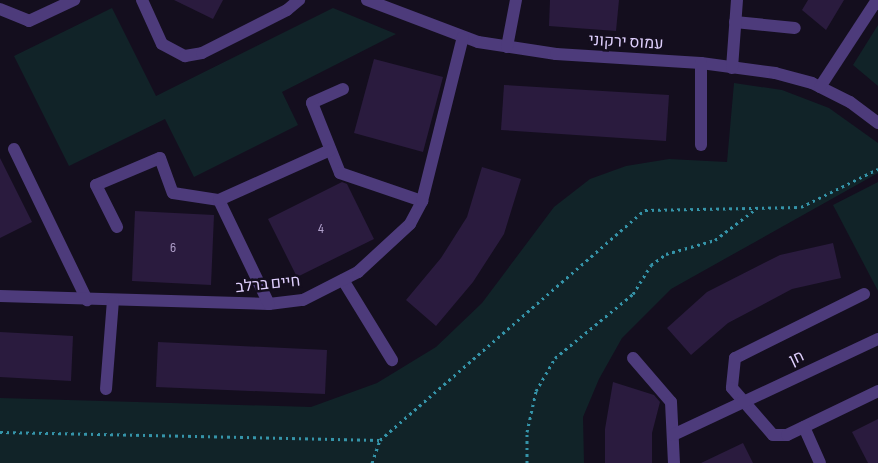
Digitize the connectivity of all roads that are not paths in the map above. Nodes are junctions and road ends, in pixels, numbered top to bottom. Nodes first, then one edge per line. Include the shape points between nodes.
1 (74, 0) edge
2 (142, 0) edge
3 (299, 0) edge
4 (367, 0) edge
5 (516, 0) edge
6 (737, 0) edge
7 (877, 0) edge
8 (0, 9) edge
9 (735, 22) junction
10 (795, 28) dead end
11 (463, 37) junction
12 (507, 47) junction
13 (701, 63) junction
14 (732, 68) junction
15 (820, 87) junction
16 (343, 89) dead end
17 (878, 123) edge
18 (701, 146) dead end
19 (14, 149) dead end
20 (330, 150) junction
21 (219, 200) junction
22 (422, 201) junction
23 (117, 226) dead end
24 (343, 280) junction
25 (864, 294) dead end
26 (0, 296) edge
27 (87, 300) junction
28 (113, 301) junction
29 (269, 304) junction
30 (878, 339) edge
31 (632, 358) dead end
32 (392, 360) dead end
33 (106, 389) dead end
34 (878, 391) edge
35 (742, 404) junction
36 (804, 427) junction
37 (673, 435) junction
38 (674, 463) edge
39 (820, 463) edge

1 - 8 street via 29,21
2 - 3 street via 162,44 185,56 202,53 287,10
4 - 11 street, עמוס ירקוני
5 - 12 street
6 - 9 street
7 - 15 street
9 - 10 street
9 - 14 street
11 - 12 street, עמוס ירקוני
11 - 22 street, חיים ברלב
12 - 13 street, עמוס ירקוני via 605,59
13 - 14 street, עמוס ירקוני
13 - 18 street
14 - 15 street, עמוס ירקוני via 775,73
15 - 17 street, עמוס ירקוני via 850,102
16 - 20 street via 312,103
19 - 27 street
20 - 21 street
20 - 22 street via 340,173
21 - 23 street via 174,193 160,158 96,185
21 - 29 street
22 - 24 street, חיים ברלב via 410,224 386,249
24 - 29 street, חיים ברלב via 303,300
24 - 32 street
25 - 35 street via 735,358 732,388
26 - 27 street, חיים ברלב
27 - 28 street, חיים ברלב
28 - 29 street, חיים ברלב
28 - 33 street
30 - 35 street, חן
31 - 37 street via 671,402
34 - 36 street
35 - 36 street via 773,435 787,435
35 - 37 street, חן
36 - 39 street
37 - 38 street

